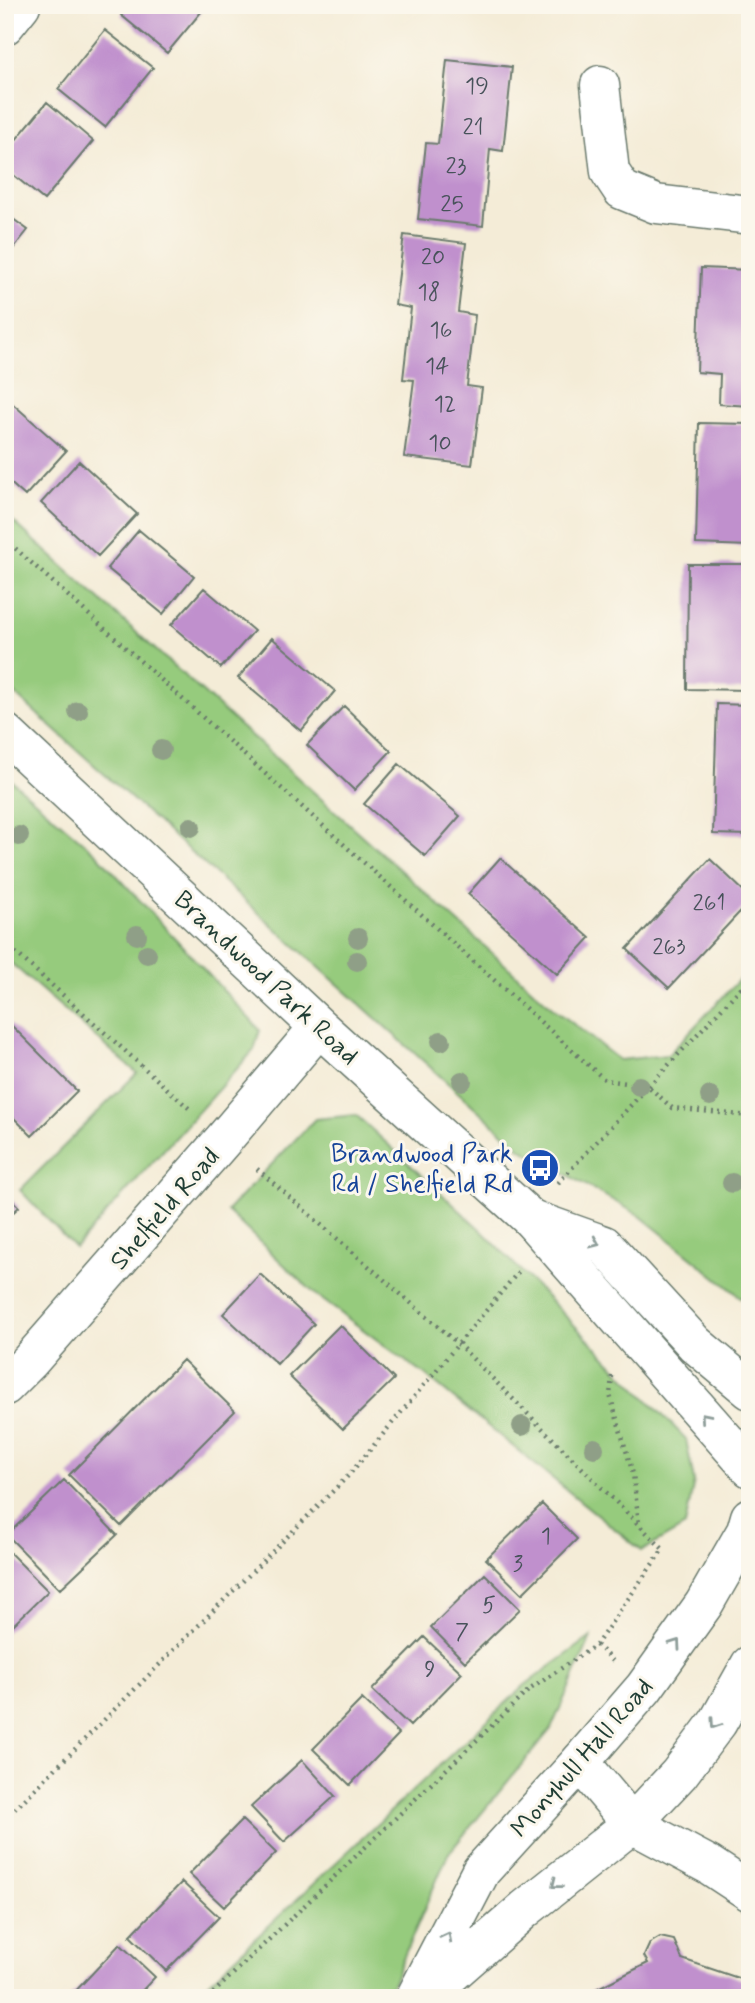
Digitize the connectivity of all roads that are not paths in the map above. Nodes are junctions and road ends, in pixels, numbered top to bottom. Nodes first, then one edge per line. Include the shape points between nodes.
1 (21, 5) edge
2 (5, 25) edge
3 (600, 85) dead end
4 (750, 215) edge
5 (5, 733) edge
6 (319, 1027) junction
7 (531, 1219) junction
8 (5, 1387) edge
9 (750, 1390) edge
10 (750, 1468) edge
11 (750, 1517) edge
12 (750, 1665) edge
13 (580, 1762) junction
14 (632, 1825) junction
15 (750, 1892) edge
16 (415, 1998) edge
17 (424, 1998) edge

1 - 2 street
3 - 4 street via 610,172 622,190 656,204
5 - 6 street, Brandwood Park Road
6 - 7 street, Brandwood Park Road
6 - 8 street, Shelfield Road
7 -> 9 street, Brandwood Park Road via 604,1245 695,1344
10 -> 7 street, Brandwood Park Road
13 -> 11 street, Monyhull Hall Road via 645,1688 704,1604
12 -> 14 street via 718,1722
13 - 14 street
16 -> 13 street, Monyhull Hall Road via 481,1871
14 - 15 street
14 -> 17 street via 525,1909

